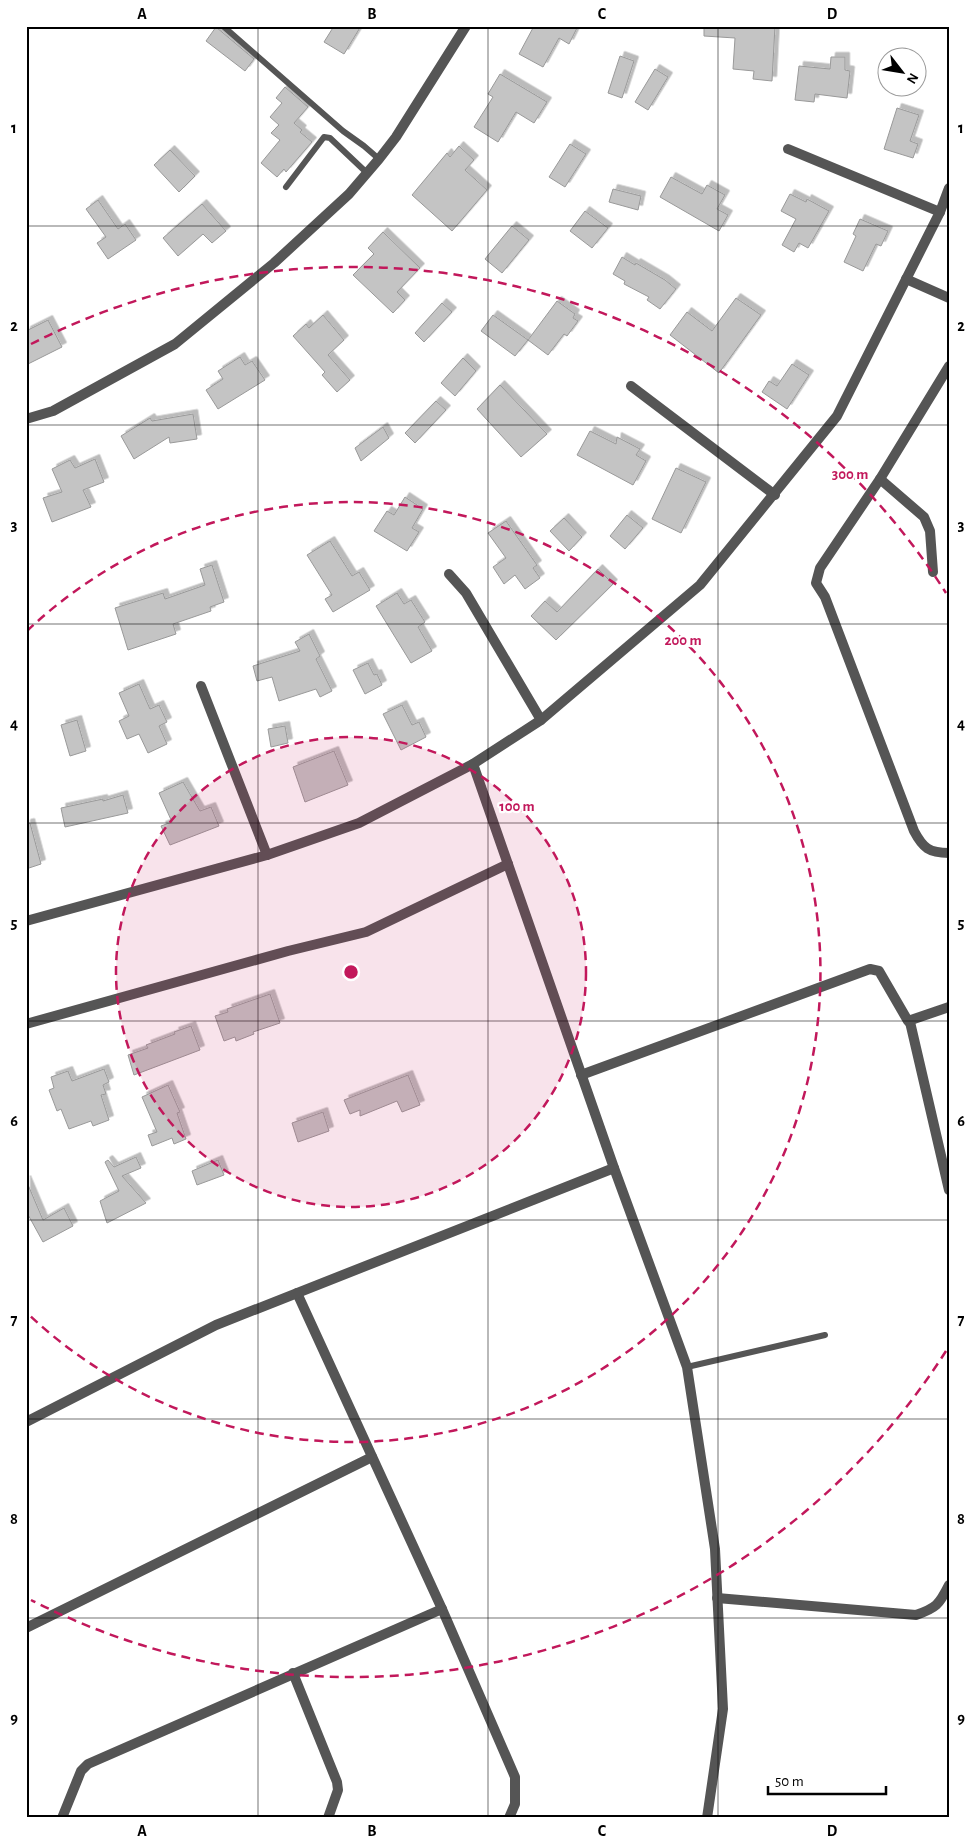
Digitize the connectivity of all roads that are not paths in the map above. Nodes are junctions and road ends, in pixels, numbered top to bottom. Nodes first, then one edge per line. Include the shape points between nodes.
1 (224, 26) edge
2 (466, 26) edge
3 (788, 149) dead end
4 (379, 160) junction
5 (367, 173) junction
6 (286, 187) dead end
7 (949, 188) edge
8 (940, 212) junction
9 (906, 279) junction
10 (949, 298) edge
11 (949, 366) edge
12 (631, 386) dead end
13 (26, 419) edge
14 (880, 479) junction
15 (775, 495) junction
16 (933, 572) dead end
17 (449, 574) dead end
18 (201, 686) dead end
19 (541, 720) junction
20 (473, 764) junction
21 (949, 853) edge
22 (267, 856) junction
23 (508, 864) junction
24 (26, 922) edge
25 (949, 1007) edge
26 (910, 1022) junction
27 (26, 1024) edge
28 (581, 1075) junction
29 (614, 1168) junction
30 (949, 1190) edge
31 (297, 1293) junction
32 (825, 1335) dead end
33 (687, 1367) junction
34 (26, 1422) edge
35 (372, 1457) junction
36 (949, 1585) edge
37 (717, 1598) junction
38 (442, 1608) junction
39 (26, 1628) edge
40 (293, 1673) junction
41 (62, 1818) edge
42 (328, 1818) edge
43 (509, 1818) edge
44 (707, 1818) edge

1 - 4 lane
2 - 4 street
3 - 8 street
4 - 5 street
5 - 6 lane via 330,138 324,137
5 - 13 street via 274,264 175,344 53,411
7 - 8 street
8 - 9 street
9 - 10 street
9 - 15 street via 837,416
11 - 14 street
12 - 15 street
14 - 16 street via 924,517 930,531
14 - 21 street via 820,568 816,583 825,598 914,831 921,844 935,853
15 - 19 street via 700,585
17 - 19 street via 466,593
18 - 22 street
19 - 20 street
20 - 22 street via 360,823
20 - 23 street
22 - 24 street
23 - 27 street via 366,932 297,948
23 - 28 street
25 - 26 street
26 - 28 street via 879,971 870,969
26 - 30 street
28 - 29 street
29 - 31 street
29 - 33 street
31 - 34 street via 216,1325
31 - 35 street
32 - 33 lane
33 - 37 street via 714,1548
35 - 38 street
35 - 39 street
36 - 37 street via 932,1610 916,1615
37 - 44 street via 723,1709
38 - 40 street
38 - 43 street via 515,1777 515,1804
40 - 41 street via 88,1764 81,1771
40 - 42 street via 337,1782 338,1790

